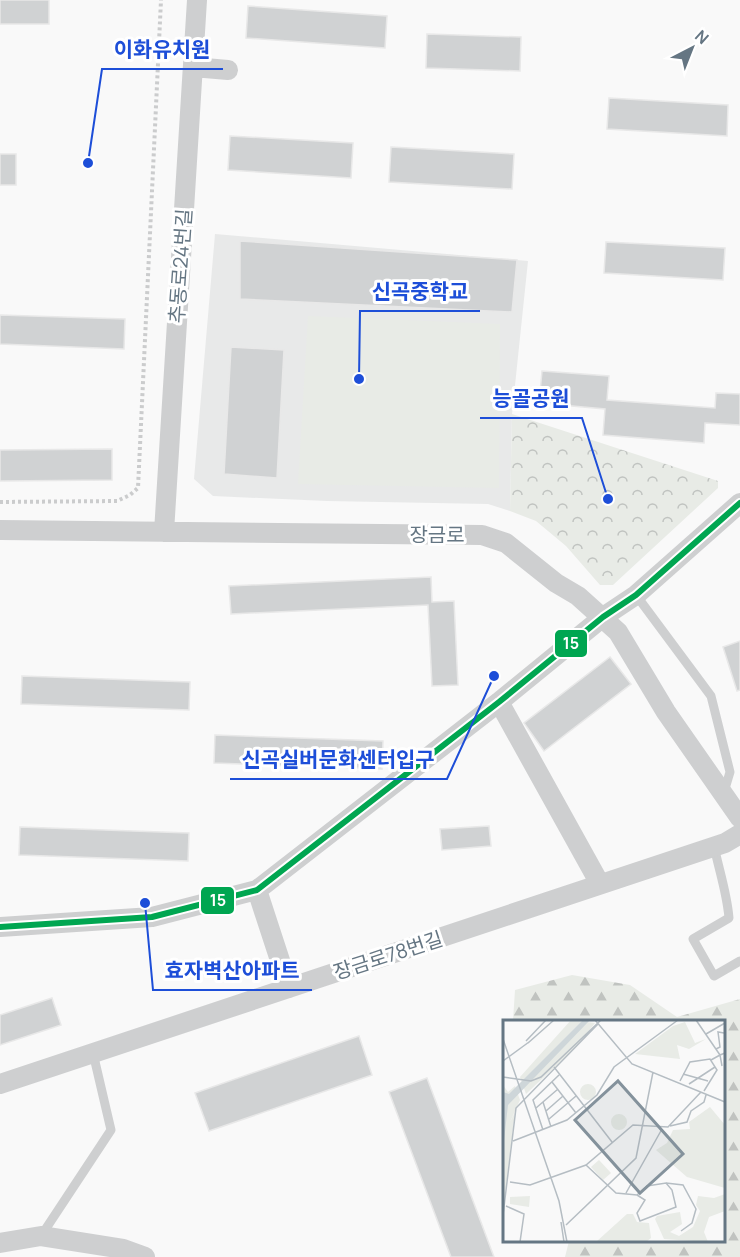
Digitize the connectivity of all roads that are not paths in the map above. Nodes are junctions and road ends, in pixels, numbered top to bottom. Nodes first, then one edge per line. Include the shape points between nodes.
1 (197, 0) edge
2 (193, 67) junction
3 (228, 70) dead end
4 (740, 503) edge
5 (0, 530) edge
6 (164, 532) junction
7 (636, 595) junction
8 (603, 617) junction
9 (499, 702) junction
10 (723, 795) junction
11 (740, 818) edge
12 (740, 834) edge
13 (714, 846) junction
14 (600, 884) junction
15 (257, 890) junction
16 (0, 927) edge
17 (740, 961) edge
18 (289, 988) junction
19 (93, 1053) junction
20 (0, 1084) edge
21 (41, 1236) junction
22 (0, 1243) edge
23 (145, 1257) edge

1 - 2 street, 추동로24번길
2 - 3 street
2 - 6 street, 추동로24번길
4 - 7 street
5 - 6 street, 장금로
6 - 8 street, 장금로 via 482,534 506,543
7 - 8 street
7 - 10 lane via 711,696 730,772
8 - 9 street
8 - 10 street, 장금로 via 618,632
9 - 14 street
9 - 15 street
10 - 11 street, 장금로
12 - 13 street, 장금로78번길
13 - 14 street, 장금로78번길
13 - 17 lane via 727,893 729,918 693,939 714,976
14 - 18 street, 장금로78번길
15 - 16 street via 152,917
15 - 18 street
18 - 19 street, 장금로78번길
19 - 20 street, 장금로78번길
19 - 21 lane via 111,1130
21 - 22 street
21 - 23 street via 123,1249

